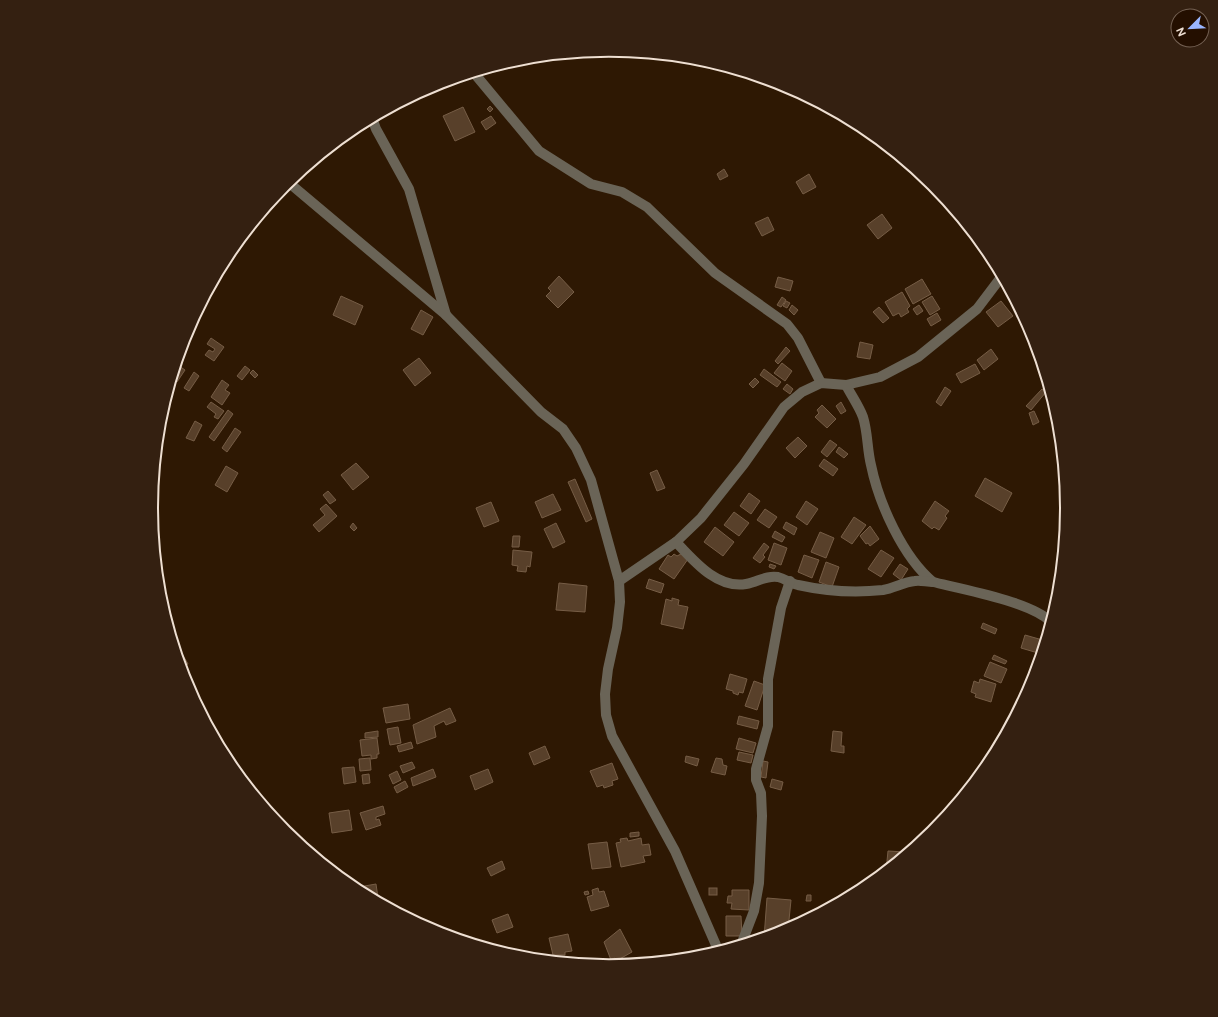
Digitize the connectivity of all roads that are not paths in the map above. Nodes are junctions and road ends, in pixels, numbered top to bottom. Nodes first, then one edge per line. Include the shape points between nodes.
1 (477, 77) edge
2 (374, 123) edge
3 (293, 186) edge
4 (998, 281) edge
5 (446, 315) junction
6 (821, 383) junction
7 (846, 385) junction
8 (676, 542) junction
9 (620, 581) junction
10 (790, 581) junction
11 (933, 582) junction
12 (1047, 618) edge
13 (743, 940) edge
14 (717, 947) edge

1 - 6 street via 540,151 591,184 622,192 647,207 715,273 787,324 798,338
2 - 5 street via 409,189
3 - 5 street
4 - 7 street via 977,309 918,357 880,377
5 - 9 street via 541,412 563,429 576,448 591,480
6 - 7 street
6 - 8 street via 802,392 784,407 744,464 701,518
7 - 11 street via 863,416 870,464 881,502 910,558
8 - 9 street
8 - 10 street via 714,577 727,584 746,584 767,577 779,577
9 - 14 street via 617,628 605,694 606,715 612,736 675,850
10 - 11 street via 796,585 824,590 855,591 883,590 916,580
10 - 13 street via 781,608 768,679 768,726 756,769 762,816 759,883 754,911
11 - 12 street via 1029,608

